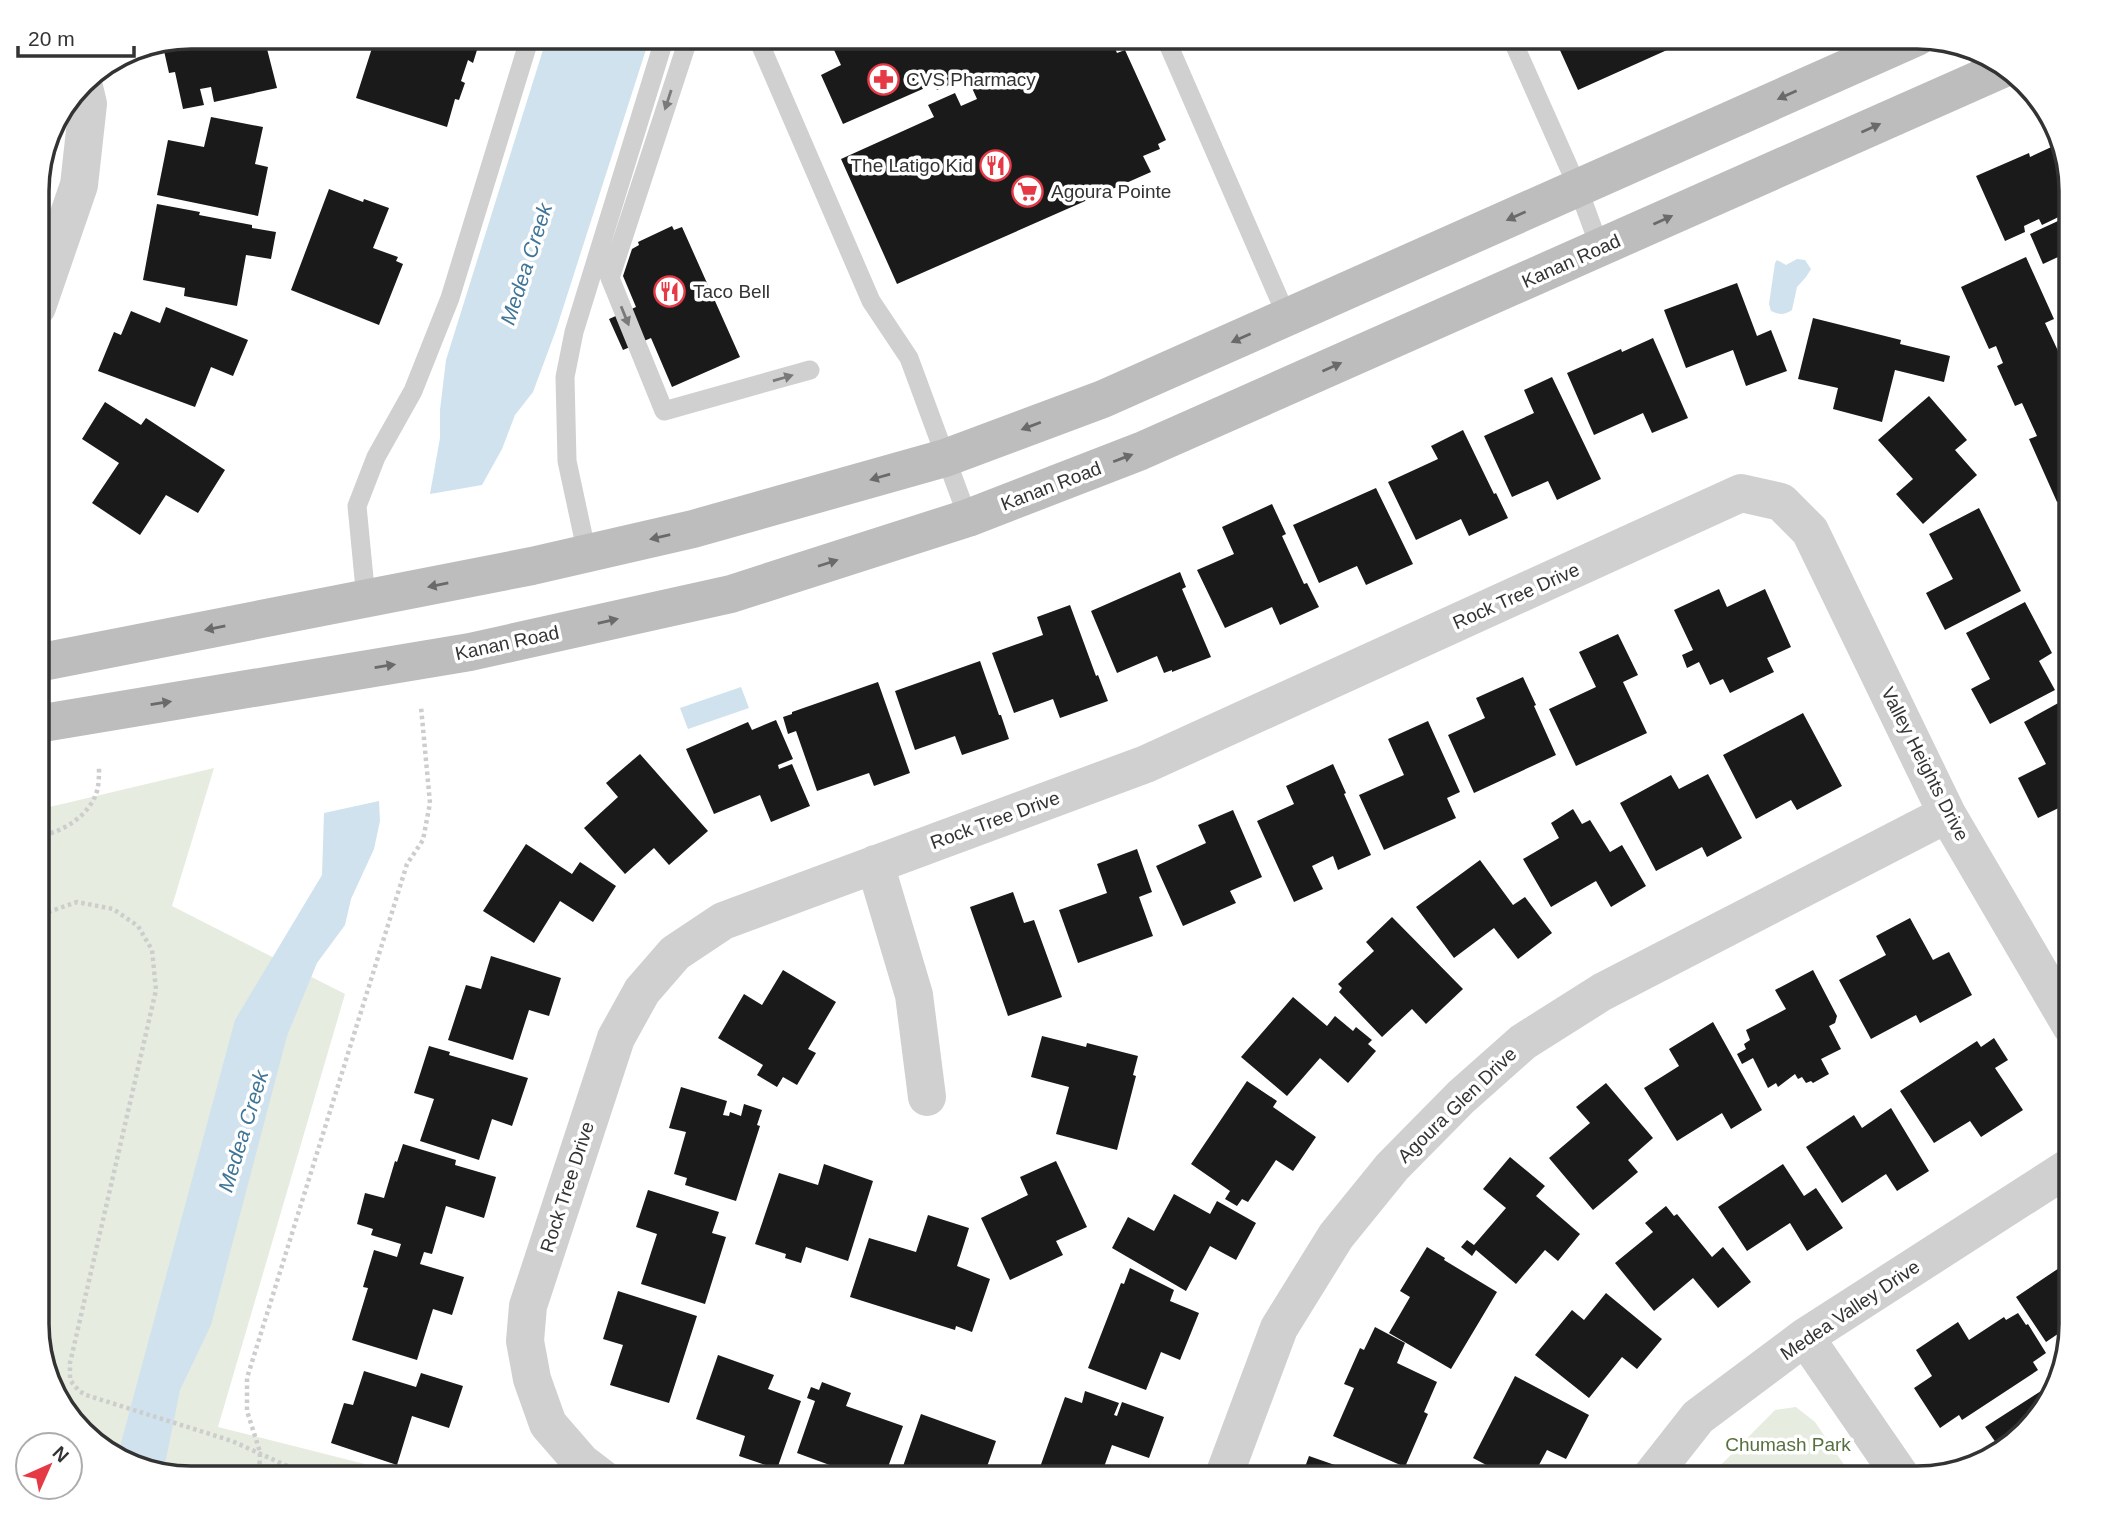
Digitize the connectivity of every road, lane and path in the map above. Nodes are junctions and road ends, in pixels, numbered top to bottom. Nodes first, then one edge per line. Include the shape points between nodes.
1 (526, 49) edge
2 (661, 49) edge
3 (685, 49) edge
4 (762, 49) edge
5 (1170, 49) edge
6 (1516, 49) edge
7 (1890, 49) edge
8 (1995, 72) edge
9 (86, 95) edge
10 (1578, 188) junction
11 (1600, 248) junction
12 (49, 272) edge
13 (1287, 317) junction
14 (810, 370) dead end
15 (945, 458) junction
16 (1781, 502) joint
17 (968, 518) junction
18 (587, 554) junction
19 (366, 599) junction
20 (49, 661) edge
21 (421, 707) dead end
22 (49, 722) edge
23 (99, 768) dead end
24 (1947, 814) junction
25 (49, 833) edge
26 (875, 864) junction
27 (49, 912) edge
28 (2059, 1005) edge
29 (927, 1097) dead end
30 (2059, 1174) edge
31 (1805, 1337) junction
32 (260, 1452) junction
33 (259, 1466) edge
34 (289, 1466) edge
35 (586, 1466) edge
36 (1227, 1466) edge
37 (1660, 1466) edge
38 (1894, 1466) edge

1 - 19 lane via 450,299 413,391 376,457 357,506
2 - 18 lane via 574,332 565,377 567,461
3 -> 14 lane via 610,278 664,411
4 - 15 lane via 871,301 909,358
5 - 13 lane
6 - 10 lane
7 -> 10 main road
11 -> 8 main road, Kanan Road
9 - 12 street via 79,185
10 - 11 lane
10 -> 13 main road
17 -> 11 main road, Kanan Road via 1141,451
13 -> 15 main road via 1103,398
15 - 17 lane
15 -> 18 main road
16 - 24 street, Valley Heights Drive via 1810,531
16 - 26 street, Rock Tree Drive via 1741,493 1146,764
22 -> 17 main road, Kanan Road via 483,649 731,594
18 -> 19 main road
19 -> 20 main road
21 - 32 path via 430,803 425,831 407,864 247,1378 247,1411
23 - 25 path via 92,803 76,822
24 - 28 street, Valley Heights Drive
24 - 36 street, Agoura Glen Drive via 1602,992 1523,1042 1461,1097 1392,1167 1336,1236 1279,1328
26 - 29 street via 914,995
26 - 35 street, Rock Tree Drive via 723,922 676,953 642,992 616,1038 528,1306 525,1341 548,1424
27 - 32 path via 77,902 113,909 138,926 152,950 156,990 70,1363 70,1380 86,1395
30 - 31 street, Medea Valley Drive
31 - 37 street, Medea Valley Drive via 1699,1417
31 - 38 street
32 - 33 path
32 - 34 path

